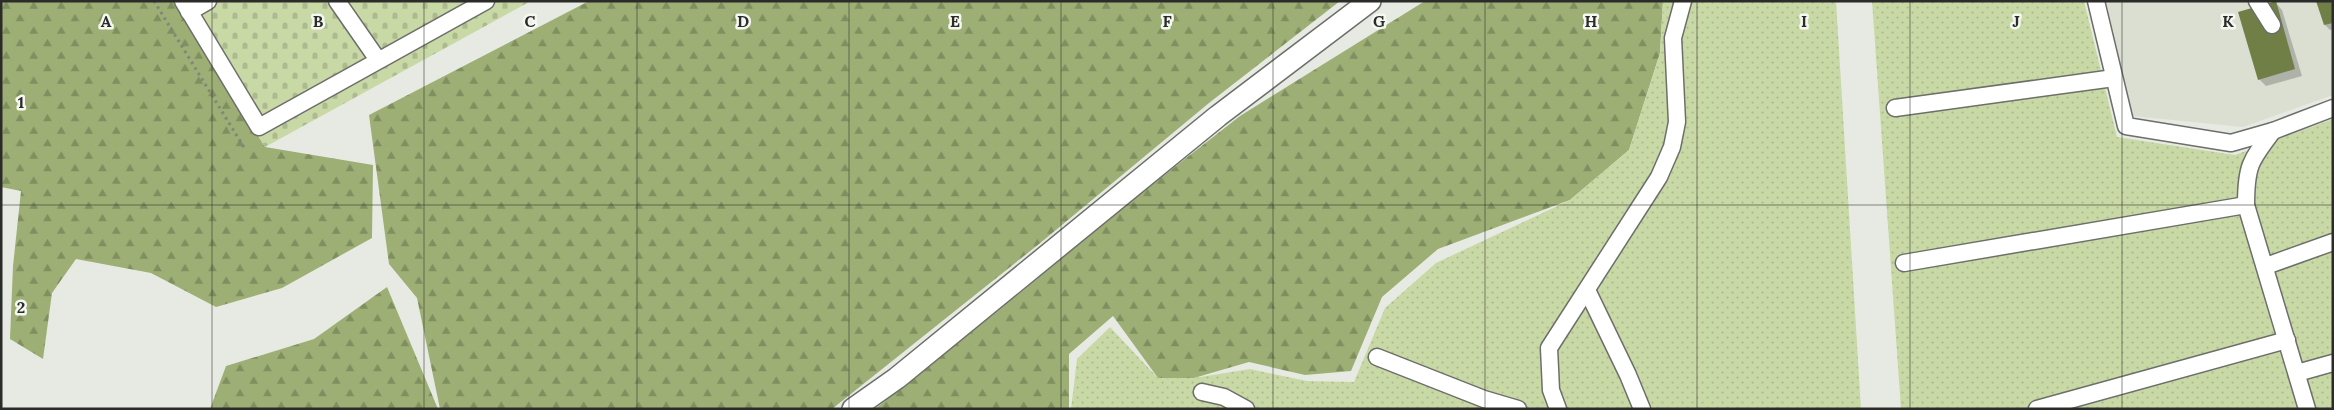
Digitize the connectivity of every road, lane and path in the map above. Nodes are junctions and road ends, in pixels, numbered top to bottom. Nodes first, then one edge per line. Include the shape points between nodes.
1 (154, 1) edge
2 (208, 1) edge
3 (337, 1) edge
4 (486, 1) edge
5 (1370, 1) edge
6 (1683, 1) edge
7 (2096, 1) edge
8 (2257, 1) edge
9 (186, 7) edge
10 (2272, 25) dead end
11 (378, 60) junction
12 (2114, 78) junction
13 (1895, 108) dead end
14 (2333, 108) edge
15 (2273, 131) junction
16 (245, 149) dead end
17 (2246, 205) junction
18 (2333, 242) edge
19 (1904, 263) dead end
20 (2266, 266) junction
21 (1587, 290) junction
22 (2287, 340) junction
23 (1377, 357) dead end
24 (2333, 363) edge
25 (2297, 373) junction
26 (1202, 392) dead end
27 (853, 409) edge
28 (1246, 409) edge
29 (1518, 409) edge
30 (1558, 409) edge
31 (1642, 409) edge
32 (2036, 409) edge
33 (2307, 409) edge

1 - 16 path
2 - 9 street
3 - 11 street
4 - 11 street
5 - 27 main road via 1218,116 904,372
6 - 21 street via 1673,38 1677,122 1672,147 1659,177
7 - 12 street
8 - 10 street
9 - 11 street via 259,127
12 - 13 street
12 - 15 street via 2126,126 2232,143
14 - 15 street
15 - 17 street via 2252,158 2246,181
17 - 19 street
17 - 20 street
18 - 20 street
20 - 22 street
21 - 30 street via 1549,348 1551,390
21 - 31 street
22 - 25 street
22 - 32 street
23 - 29 street
24 - 25 street
25 - 33 street
26 - 28 street

